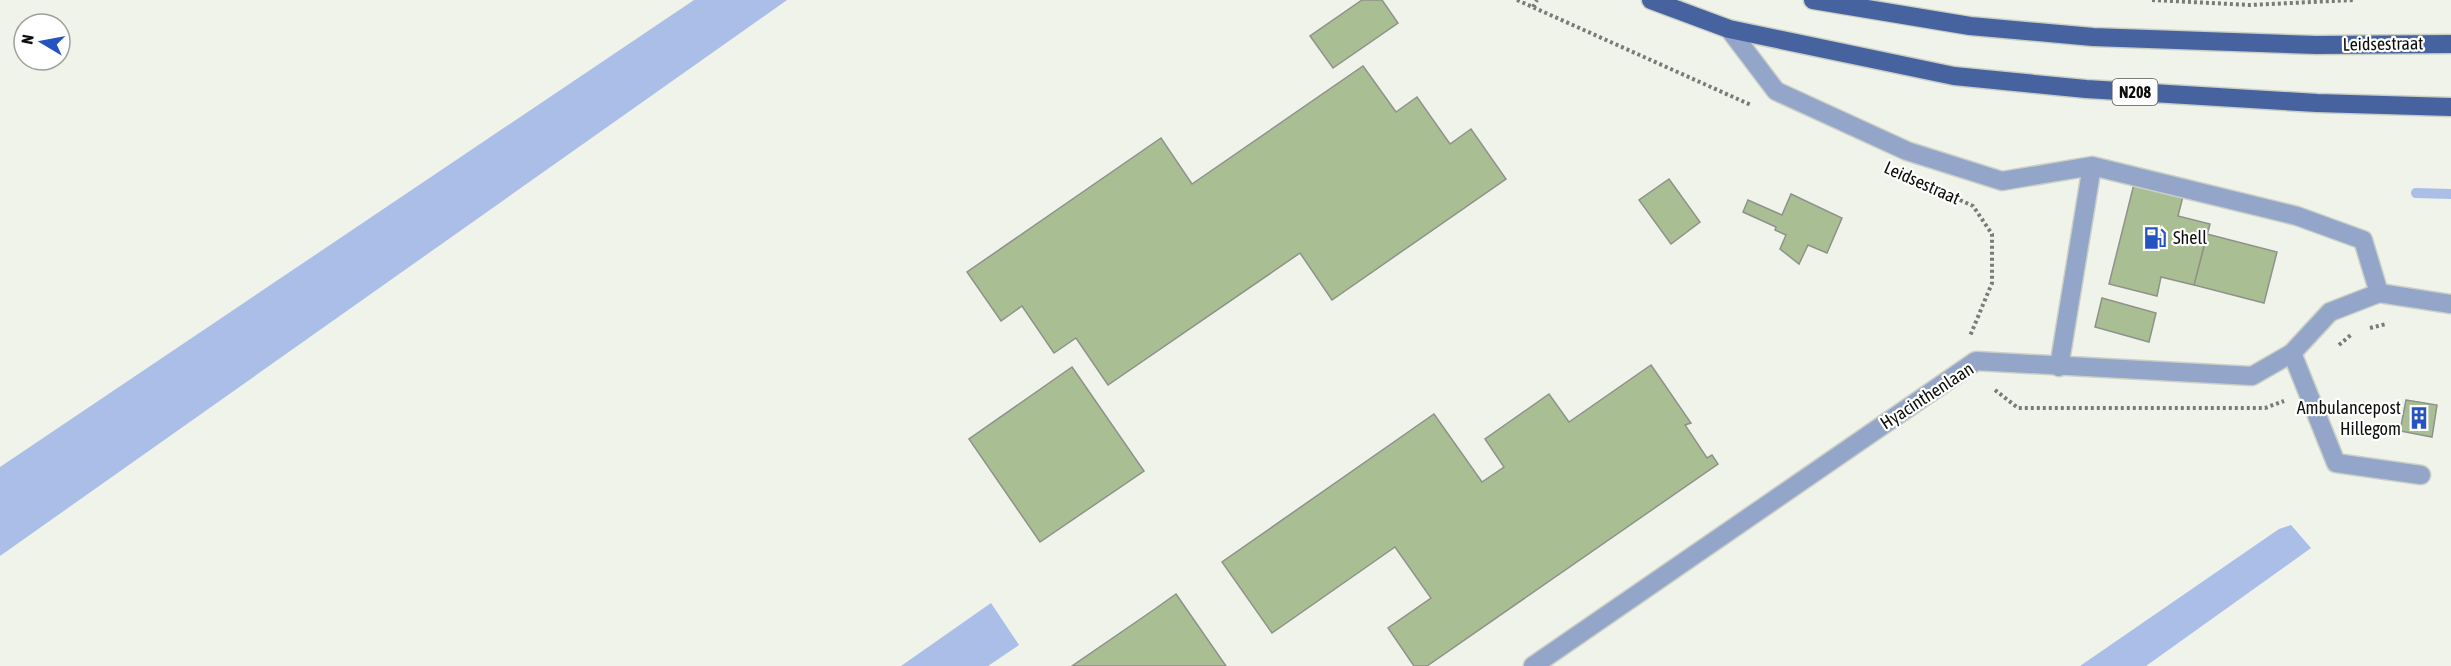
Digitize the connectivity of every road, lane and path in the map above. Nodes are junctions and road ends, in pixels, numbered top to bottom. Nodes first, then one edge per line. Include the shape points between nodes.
1 (1516, 0) edge
2 (1537, 0) edge
3 (1651, 0) edge
4 (1814, 0) edge
5 (2151, 0) edge
6 (2353, 0) edge
7 (1533, 7) junction
8 (1729, 29) junction
9 (2451, 44) edge
10 (2451, 107) edge
11 (1757, 108) dead end
12 (2092, 166) junction
13 (1941, 191) dead end
14 (2379, 293) junction
15 (2451, 304) edge
16 (2394, 324) dead end
17 (2363, 330) dead end
18 (2353, 333) dead end
19 (2336, 348) dead end
20 (2292, 353) junction
21 (1976, 362) junction
22 (2059, 367) junction
23 (2305, 384) junction
24 (2421, 476) dead end
25 (1533, 666) edge

1 - 7 path
2 - 7 path
3 - 8 main road, N208
4 - 9 main road, Leidsestraat via 1970,26 2093,36 2316,45
5 - 6 path via 2250,4
7 - 11 path
8 - 10 main road, N208 via 1954,76 2086,89
8 - 12 street, Leidsestraat via 1776,91 1907,151 2002,181
12 - 14 street, Leidsestraat via 2297,216 2363,240
12 - 22 street
13 - 21 path, Leidsestraat via 1973,206 1992,234 1992,283 1969,339
14 - 15 street
14 - 20 street via 2330,312
16 - 17 path
18 - 19 path
20 - 22 street, Hyacinthenlaan via 2252,376
20 - 23 street
21 - 22 street, Hyacinthenlaan
21 - 23 path, Leidsestraat via 1993,389 2019,408 2265,408 2283,401
21 - 25 street, Hyacinthenlaan
23 - 24 street via 2336,463

